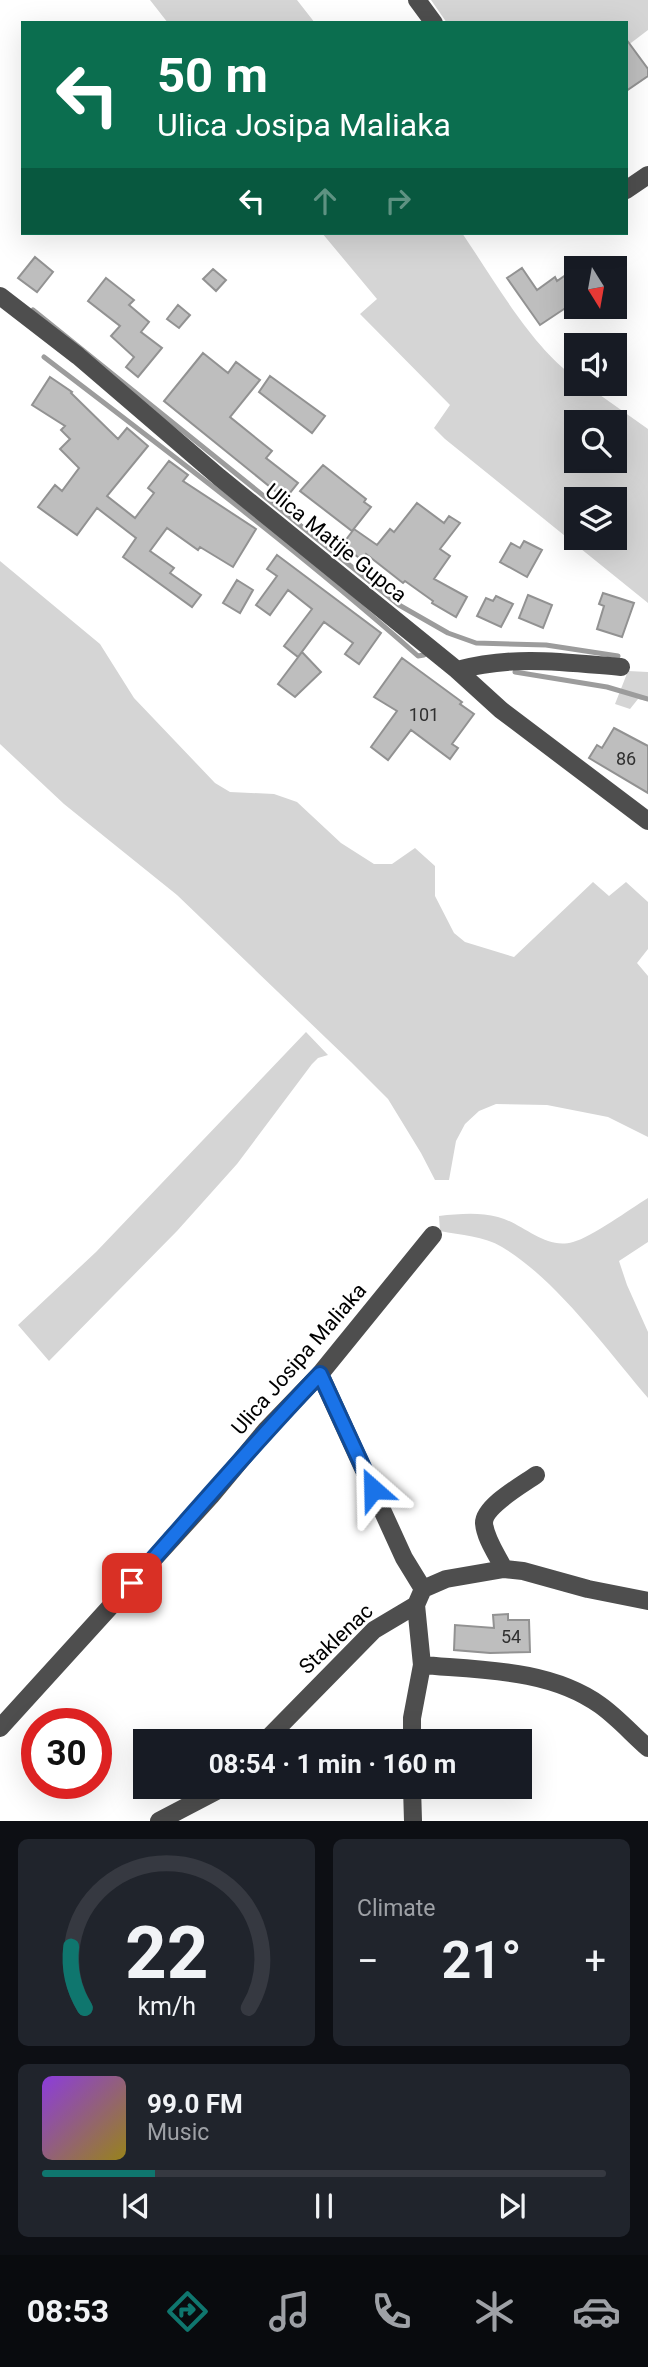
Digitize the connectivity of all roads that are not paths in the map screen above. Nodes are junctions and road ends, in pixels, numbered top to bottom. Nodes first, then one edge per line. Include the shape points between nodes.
1 (417, 0) edge
2 (433, 21) edge
3 (648, 175) edge
4 (628, 189) edge
5 (0, 296) edge
6 (621, 667) dead end
7 (457, 670) junction
8 (648, 821) edge
9 (433, 1235) dead end
10 (320, 1374) junction
11 (536, 1475) dead end
12 (504, 1569) junction
13 (419, 1597) junction
14 (648, 1601) edge
15 (422, 1665) junction
16 (0, 1728) edge
17 (277, 1729) edge
18 (412, 1729) edge
19 (648, 1748) edge
20 (201, 1799) edge
21 (412, 1799) edge
22 (159, 1821) edge
23 (413, 1821) edge

1 - 2 street
3 - 4 street
5 - 7 street, Ulica Matije Gupca
6 - 7 street via 528,660
7 - 8 street, Ulica Matije Gupca via 501,710
9 - 10 street, Ulica Josipa Maliaka
10 - 13 street
10 - 16 street, Ulica Josipa Maliaka
11 - 12 street via 487,1510 487,1534
12 - 13 street, Staklenac via 446,1578
12 - 14 street, Staklenac
13 - 15 street
13 - 17 street, Staklenac via 374,1630
15 - 18 street
15 - 19 street via 533,1677 568,1687 599,1704
20 - 22 street
21 - 23 street

